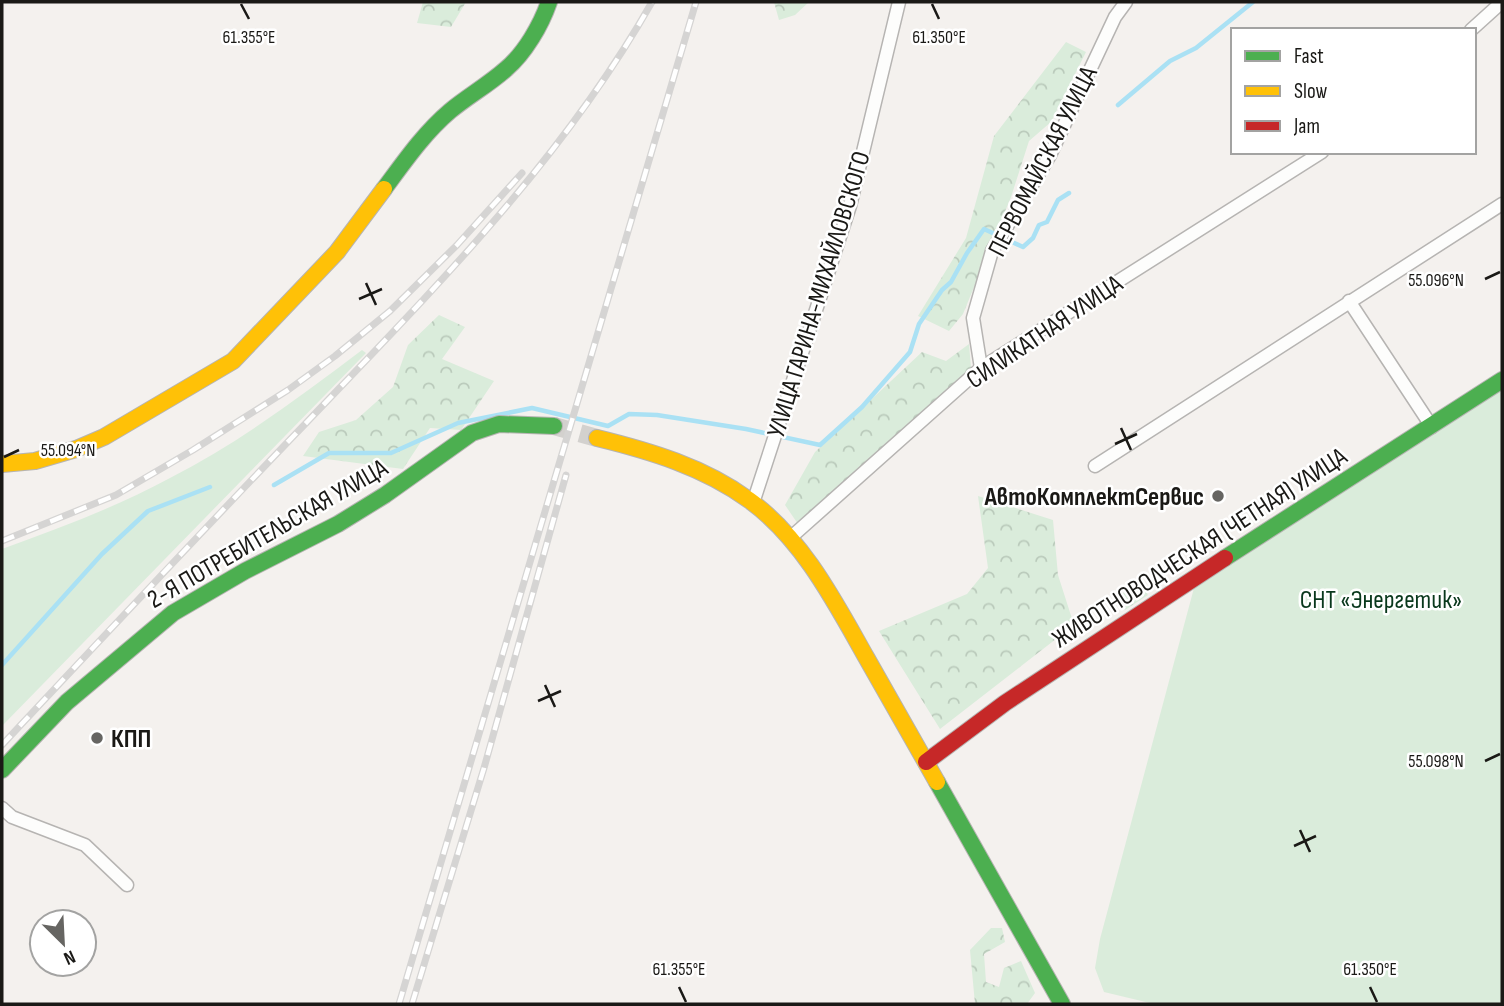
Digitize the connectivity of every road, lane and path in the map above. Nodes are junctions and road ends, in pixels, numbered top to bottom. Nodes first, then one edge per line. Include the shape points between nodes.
1 (549, 2) edge
2 (899, 2) edge
3 (1126, 2) edge
4 (1502, 2) edge
5 (1473, 28) edge
6 (1319, 154) edge
7 (1502, 204) edge
8 (1349, 301) junction
9 (981, 368) junction
10 (1502, 380) edge
11 (554, 426) tunnel mouth
12 (1432, 427) junction
13 (597, 438) tunnel mouth
14 (2, 464) edge
15 (1095, 466) dead end
16 (753, 503) junction
17 (789, 538) junction
18 (926, 762) junction
19 (2, 770) edge
20 (2, 808) edge
21 (127, 885) dead end
22 (1062, 1004) edge

1 - 14 street via 508,68 449,112 411,152 337,252 233,361 104,437 35,461
2 - 16 street, УЛИЦА ГАРИНА-МИХАЙЛОВСКОГО via 850,206
3 - 9 street, ПЕРВОМАЙСКАЯ УЛИЦА via 1050,155 992,251 973,318
4 - 5 street
6 - 9 street, СИЛИКАТНАЯ УЛИЦА
7 - 8 street
8 - 12 street
8 - 15 street
9 - 17 street, СИЛИКАТНАЯ УЛИЦА
10 - 12 street, ЖИВОТНОВОДЧЕСКАЯ (ЧЕТНАЯ) УЛИЦА
11 - 19 street, 2-Я ПОТРЕБИТЕЛЬСКАЯ УЛИЦА via 499,424 472,433 338,524 173,613 67,702
12 - 18 street, ЖИВОТНОВОДЧЕСКАЯ (ЧЕТНАЯ) УЛИЦА via 1092,644
13 - 16 street via 675,463
16 - 17 street
17 - 18 street via 831,595
18 - 22 street
20 - 21 street via 12,817 85,845

